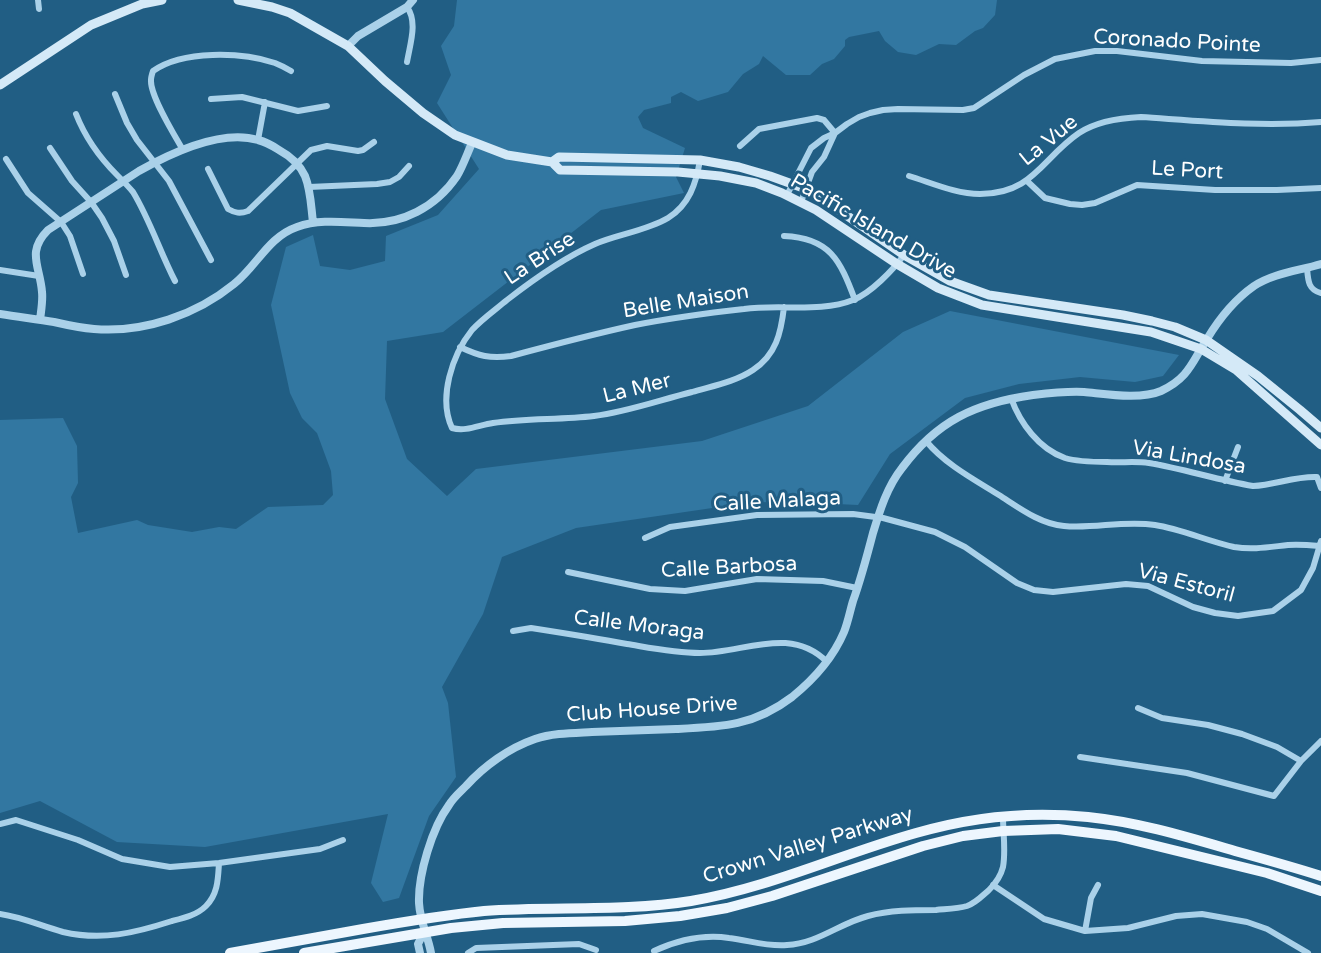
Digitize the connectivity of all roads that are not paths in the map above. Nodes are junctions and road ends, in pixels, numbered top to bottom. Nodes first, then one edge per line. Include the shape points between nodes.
1 (38, 0) edge
2 (162, 0) edge
3 (238, 0) edge
4 (410, 3) edge
5 (39, 9) dead end
6 (348, 46) junction
7 (1321, 60) edge
8 (407, 62) dead end
9 (291, 71) dead end
10 (0, 86) edge
11 (115, 94) dead end
12 (211, 99) dead end
13 (265, 102) junction
14 (327, 106) dead end
15 (76, 114) dead end
16 (1321, 122) edge
17 (835, 133) junction
18 (258, 140) junction
19 (374, 142) dead end
20 (472, 143) junction
21 (740, 146) dead end
22 (50, 148) dead end
23 (183, 150) junction
24 (6, 159) dead end
25 (699, 160) junction
26 (154, 162) junction
27 (552, 162) junction
28 (297, 164) junction
29 (409, 166) dead end
30 (208, 169) dead end
31 (698, 174) junction
32 (909, 176) dead end
33 (124, 181) junction
34 (1027, 181) junction
35 (793, 184) junction
36 (309, 187) junction
37 (1321, 188) edge
38 (806, 189) junction
39 (787, 195) junction
40 (91, 202) junction
41 (801, 202) junction
42 (61, 222) junction
43 (313, 222) junction
44 (784, 236) dead end
45 (904, 255) junction
46 (211, 260) dead end
47 (897, 264) junction
48 (1321, 264) edge
49 (1307, 268) junction
50 (0, 270) edge
51 (83, 274) dead end
52 (126, 275) dead end
53 (39, 276) junction
54 (175, 281) dead end
55 (1321, 293) edge
56 (855, 300) junction
57 (784, 307) junction
58 (0, 314) edge
59 (40, 320) junction
60 (1206, 340) junction
61 (460, 347) junction
62 (1200, 349) junction
63 (1011, 398) junction
64 (452, 428) joint
65 (1321, 428) edge
66 (926, 441) junction
67 (1321, 445) edge
68 (1238, 447) dead end
69 (1225, 481) junction
70 (1321, 488) edge
71 (878, 518) junction
72 (645, 538) dead end
73 (1320, 544) edge
74 (568, 572) dead end
75 (857, 588) junction
76 (513, 631) dead end
77 (827, 662) junction
78 (1138, 708) dead end
79 (1321, 741) edge
80 (1080, 756) dead end
81 (1301, 761) junction
82 (1003, 817) junction
83 (0, 824) edge
84 (1003, 831) junction
85 (343, 840) dead end
86 (219, 863) junction
87 (1267, 873) junction
88 (1321, 876) edge
89 (993, 885) junction
90 (1098, 885) dead end
91 (1321, 891) edge
92 (0, 914) edge
93 (422, 919) junction
94 (1085, 931) junction
95 (424, 932) junction
96 (596, 950) dead end
97 (654, 951) dead end
98 (230, 953) edge
99 (303, 953) edge
100 (420, 953) edge
101 (430, 953) edge
102 (468, 953) edge
103 (1308, 953) edge

1 - 5 street
2 - 10 main road via 142,4 91,26
3 - 6 main road, Pacific Island Drive via 290,14
4 - 6 street
4 - 8 street via 413,25
6 - 20 main road, Pacific Island Drive via 423,113
7 - 17 street, Coronado Pointe via 1202,61 1095,51 1055,59 974,108 883,110 859,117
9 - 23 street via 263,60 217,55 173,61 153,71 155,95
11 - 26 street via 127,123
12 - 13 street via 242,97
13 - 14 street via 298,111
13 - 18 street
15 - 33 street via 91,145
16 - 34 street, La Vue via 1257,125 1141,117 1111,120 1080,132
17 - 21 street via 817,118 759,129
17 - 35 street, Coronado Pointe via 811,148
17 - 38 street
18 - 23 street via 232,137
18 - 28 street
19 - 28 street via 358,151 321,147 311,150
20 - 27 main road, Pacific Island Drive via 517,158
20 - 43 street via 449,187 422,210 375,224
22 - 40 street
23 - 26 street
24 - 42 street via 28,193
25 - 27 main road, Pacific Island Drive via 559,157
25 - 31 street, La Brise
25 - 35 main road, Pacific Island Drive via 739,167
26 - 33 street
26 - 46 street via 169,181
27 - 31 main road, Pacific Island Drive via 560,170
28 - 30 street via 248,211 241,213 228,209
28 - 36 street
29 - 36 street via 390,182
31 - 39 main road, Pacific Island Drive via 756,183
31 - 61 street, La Brise via 692,193 669,217 593,245 557,265 488,315
32 - 34 street, La Vue via 975,194 1012,189
33 - 40 street
33 - 54 street via 144,213
34 - 37 street, Le Port via 1045,198 1082,205 1137,185 1215,190
35 - 38 main road, Pacific Island Drive
35 - 39 street, Coronado Pointe
36 - 43 street
38 - 41 street
38 - 45 main road, Pacific Island Drive
39 - 41 main road, Pacific Island Drive
40 - 42 street
40 - 52 street via 109,229
41 - 47 main road, Pacific Island Drive
42 - 51 street
42 - 53 street via 48,230 36,247
43 - 59 street via 283,233 233,285 183,315 113,330
44 - 56 street via 815,241 829,251
45 - 47 street, Belle Maison
45 - 60 main road, Pacific Island Drive via 951,281 989,295 1123,315 1175,327
47 - 56 street, Belle Maison
47 - 62 main road, Pacific Island Drive via 938,288 982,305 1150,332
48 - 49 street, Club House Drive
49 - 55 street via 1309,285
49 - 60 street, Club House Drive via 1281,273 1256,284 1236,300
50 - 53 street
53 - 59 street via 43,293
56 - 57 street, Belle Maison via 823,307
57 - 61 street, Belle Maison via 759,307 635,326 498,358
57 - 64 street, La Mer via 782,327 772,350 753,370 731,380 614,413
58 - 59 street
60 - 62 street, Club House Drive
60 - 65 main road, Pacific Island Drive via 1258,376
61 - 64 street, La Brise via 448,385
62 - 63 street, Club House Drive via 1182,377 1152,394 1069,391
62 - 67 main road, Pacific Island Drive via 1236,370
63 - 66 street, Club House Drive via 974,409 936,430
63 - 69 street, Via Lindosa via 1031,434 1065,458 1146,463
66 - 71 street, Club House Drive via 899,472
66 - 73 street via 958,469 1048,523 1157,525 1234,547 1258,549
68 - 69 street
69 - 70 street, Via Lindosa via 1265,486 1304,476 1317,477
71 - 72 street, Calle Malaga via 853,513 757,515 670,527
71 - 73 street, Via Estoril via 935,532 1034,590 1148,586 1193,607 1238,616 1273,611 1301,590
71 - 75 street, Club House Drive
74 - 75 street, Calle Barbosa via 650,589 685,591 757,579 823,581
75 - 77 street, Club House Drive via 844,632
76 - 77 street, Calle Moraga via 531,628 700,653 792,643 815,651
77 - 93 street, Club House Drive via 790,698 751,720 712,728 565,733 535,739 491,762 448,805 439,820 420,881
78 - 81 street via 1162,718 1242,734
79 - 81 street
80 - 81 street via 1187,773 1274,796
82 - 84 street
82 - 88 main road, Crown Valley Parkway via 1088,817 1132,824
82 - 93 main road, Crown Valley Parkway via 916,833 745,889 692,901 496,910
83 - 86 street via 16,820 123,859 170,867
84 - 87 main road, Crown Valley Parkway via 1058,829 1096,833
84 - 89 street via 1003,867
84 - 95 main road, Crown Valley Parkway via 923,846 727,909 625,921 503,923
85 - 86 street via 320,849
86 - 92 street via 216,890 205,907 195,914 137,932 101,937 63,932
87 - 88 main road via 1274,869 1311,879
87 - 91 main road, Crown Valley Parkway
89 - 94 street via 1044,919
89 - 97 street via 968,906 870,915 803,943 775,946 709,936
90 - 94 street via 1091,898
93 - 95 street, Club House Drive
93 - 98 main road, Crown Valley Parkway
94 - 103 street via 1128,928 1202,914 1267,929
95 - 99 main road, Crown Valley Parkway
95 - 100 street, Club House Drive via 418,944
95 - 101 street, Club House Drive
96 - 102 street via 579,944 476,948

